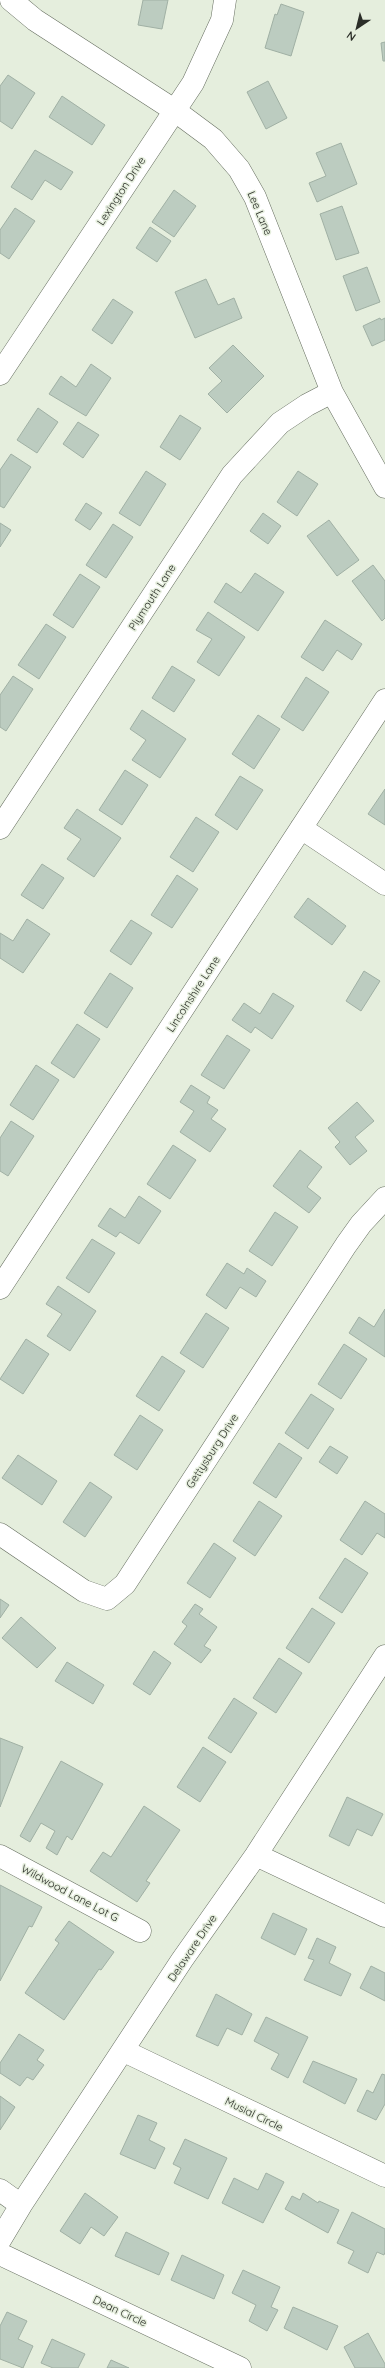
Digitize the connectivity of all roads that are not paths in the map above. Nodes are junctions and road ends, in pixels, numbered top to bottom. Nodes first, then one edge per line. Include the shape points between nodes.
1 (12, 0) edge
2 (225, 0) edge
3 (0, 3) edge
4 (35, 20) junction
5 (174, 110) junction
6 (0, 374) edge
7 (332, 392) junction
8 (385, 487) edge
9 (385, 700) edge
10 (0, 828) edge
11 (301, 828) junction
12 (385, 884) edge
13 (385, 1198) edge
14 (0, 1288) edge
15 (0, 1534) edge
16 (385, 1656) edge
17 (256, 1855) junction
18 (0, 1856) edge
19 (385, 1916) edge
20 (140, 1931) dead end
21 (124, 2051) junction
22 (385, 2176) edge
23 (0, 2190) edge
24 (21, 2205) junction
25 (0, 2240) edge
26 (0, 2254) edge
27 (240, 2368) edge

1 - 4 street, Lee Lane
2 - 5 street, Lexington Drive via 222,20 193,83
3 - 4 street, Lee Lane
4 - 5 street, Lee Lane
5 - 6 street, Lexington Drive
5 - 7 street, Lee Lane via 213,139 247,182
7 - 8 street, Lee Lane
7 - 10 street, Plymouth Lane via 280,423 232,476
9 - 11 street, Lincolnshire Lane
11 - 12 street
11 - 14 street, Lincolnshire Lane
13 - 15 street, Gettysburg Drive via 346,1245 125,1584 107,1599 84,1591
16 - 17 street, Delaware Drive
17 - 19 street
17 - 21 street, Delaware Drive via 182,1960
18 - 20 street, Wildwood Lane Lot G
21 - 22 street, Musial Circle
21 - 24 street, Delaware Drive
23 - 24 street
24 - 25 street, Delaware Drive
26 - 27 street, Dean Circle

